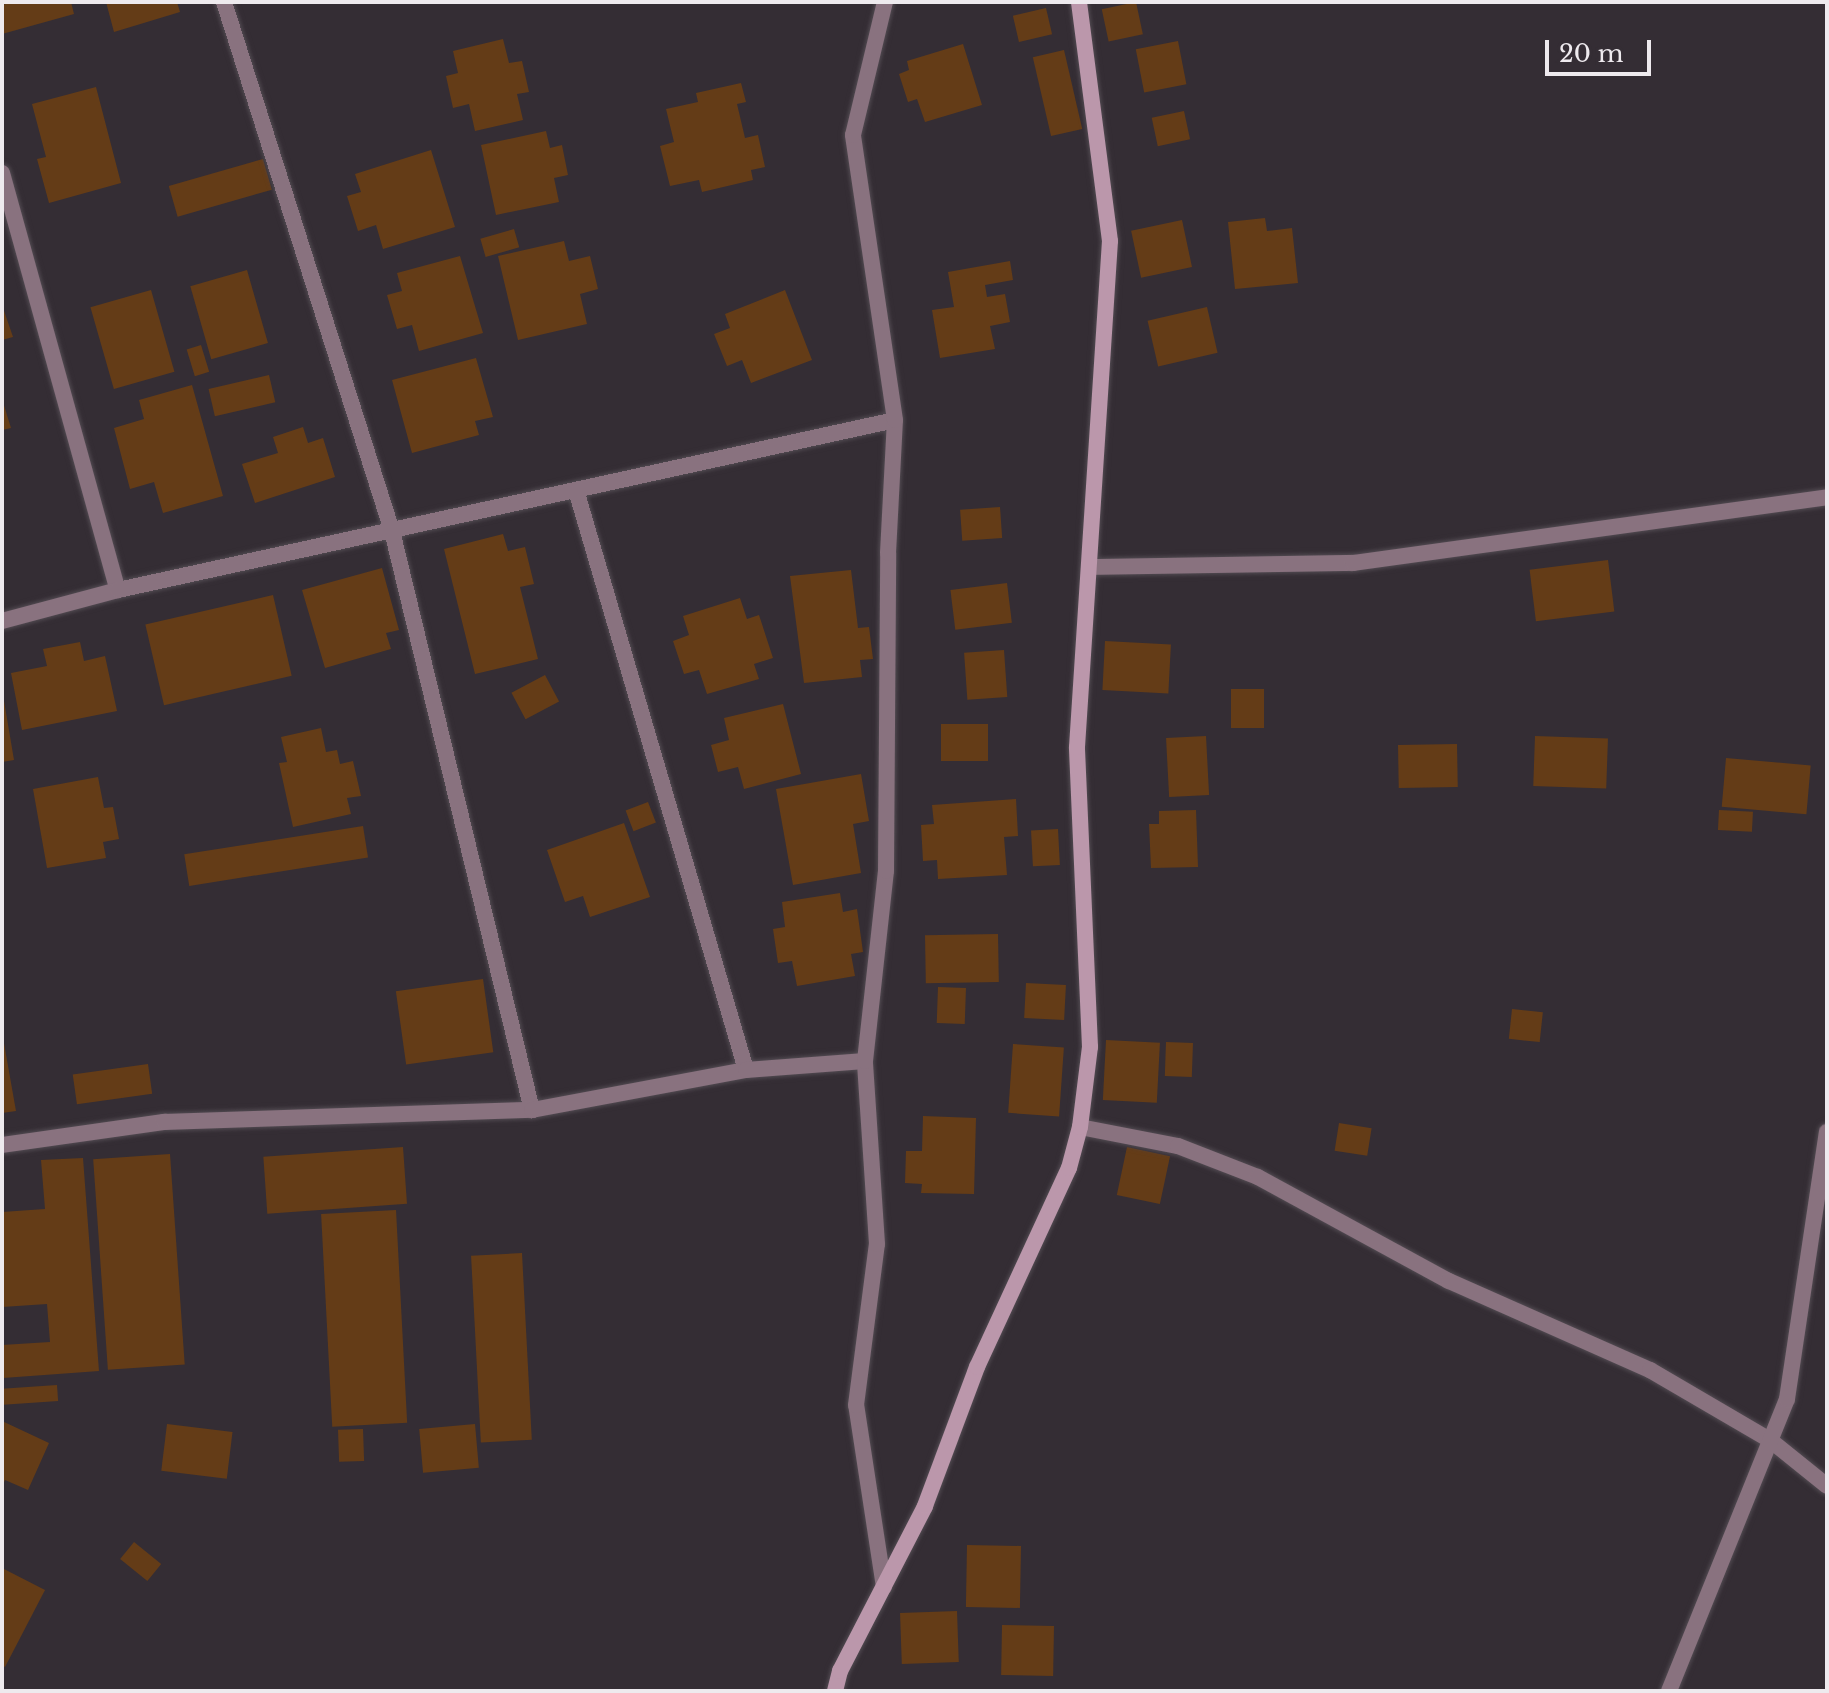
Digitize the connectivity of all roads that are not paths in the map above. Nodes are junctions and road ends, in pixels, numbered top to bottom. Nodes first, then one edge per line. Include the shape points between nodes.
1 (224, 2) edge
2 (885, 2) edge
3 (1079, 2) edge
4 (2, 173) edge
5 (895, 420) junction
6 (576, 490) junction
7 (1827, 497) edge
8 (392, 531) junction
9 (1091, 567) junction
10 (118, 590) junction
11 (2, 621) edge
12 (865, 1061) junction
13 (746, 1070) junction
14 (532, 1110) junction
15 (1080, 1127) junction
16 (1827, 1132) edge
17 (2, 1145) edge
18 (1770, 1440) junction
19 (1827, 1486) edge
20 (884, 1587) junction
21 (835, 1691) edge
22 (1669, 1691) edge

1 - 8 street
2 - 5 street via 853,135
3 - 9 street via 1110,241
4 - 10 street
5 - 6 street
5 - 12 street via 888,553 886,871
6 - 8 street
6 - 13 street
7 - 9 street via 1353,563
8 - 10 street
8 - 14 street
9 - 15 street via 1077,747 1090,1047
10 - 11 street
12 - 13 street
12 - 20 street via 877,1244 856,1405
13 - 14 street
14 - 17 street via 164,1122
15 - 18 street via 1178,1146 1258,1177 1449,1281 1650,1370
15 - 20 street via 1069,1168 977,1367 925,1506
16 - 18 street via 1787,1399
18 - 19 street
18 - 22 street
20 - 21 street via 840,1671

